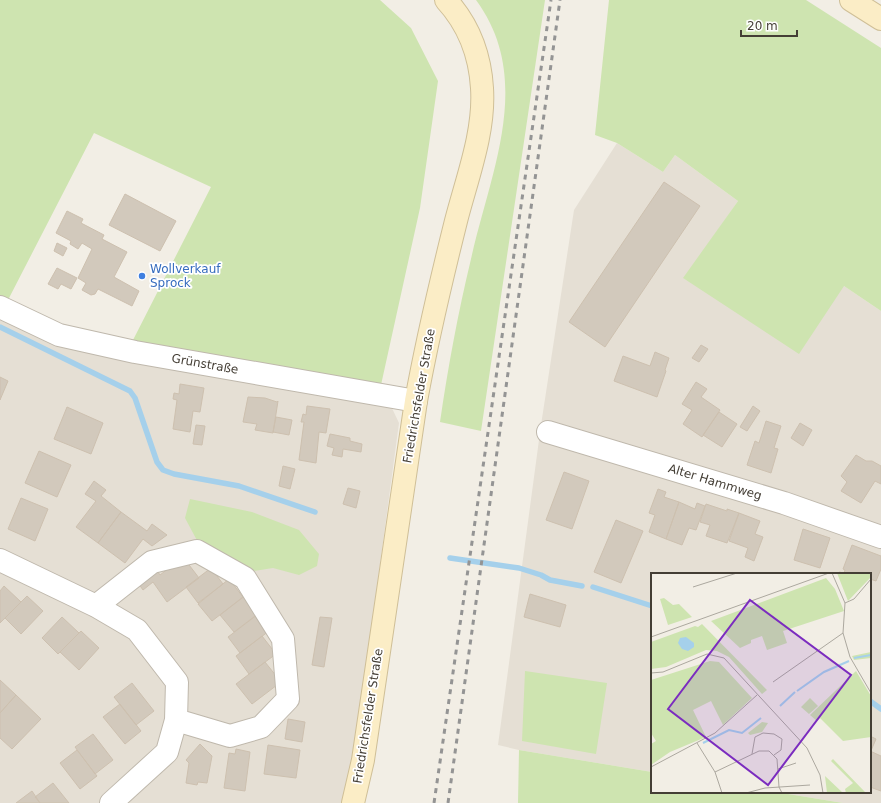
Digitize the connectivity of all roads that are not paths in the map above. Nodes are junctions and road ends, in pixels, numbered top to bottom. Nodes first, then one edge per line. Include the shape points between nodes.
1 (446, 0) edge
2 (852, 0) edge
3 (881, 20) edge
4 (0, 307) edge
5 (416, 401) junction
6 (548, 432) dead end
7 (881, 537) edge
8 (0, 560) edge
9 (96, 606) junction
10 (176, 720) junction
11 (122, 800) edge
12 (353, 803) edge

1 - 5 main road, Friedrichsfelder Straße via 462,20 473,41 482,88 481,114 440,284
2 - 3 main road
4 - 5 street, Grünstraße via 59,335 134,352
5 - 12 main road, Friedrichsfelder Straße via 363,760
6 - 7 street, Alter Hammweg via 784,503
8 - 9 street
9 - 10 street via 137,630 177,682
9 - 10 street via 152,562 197,551 245,578 283,639 288,699 261,727 230,736
10 - 11 street via 167,752

